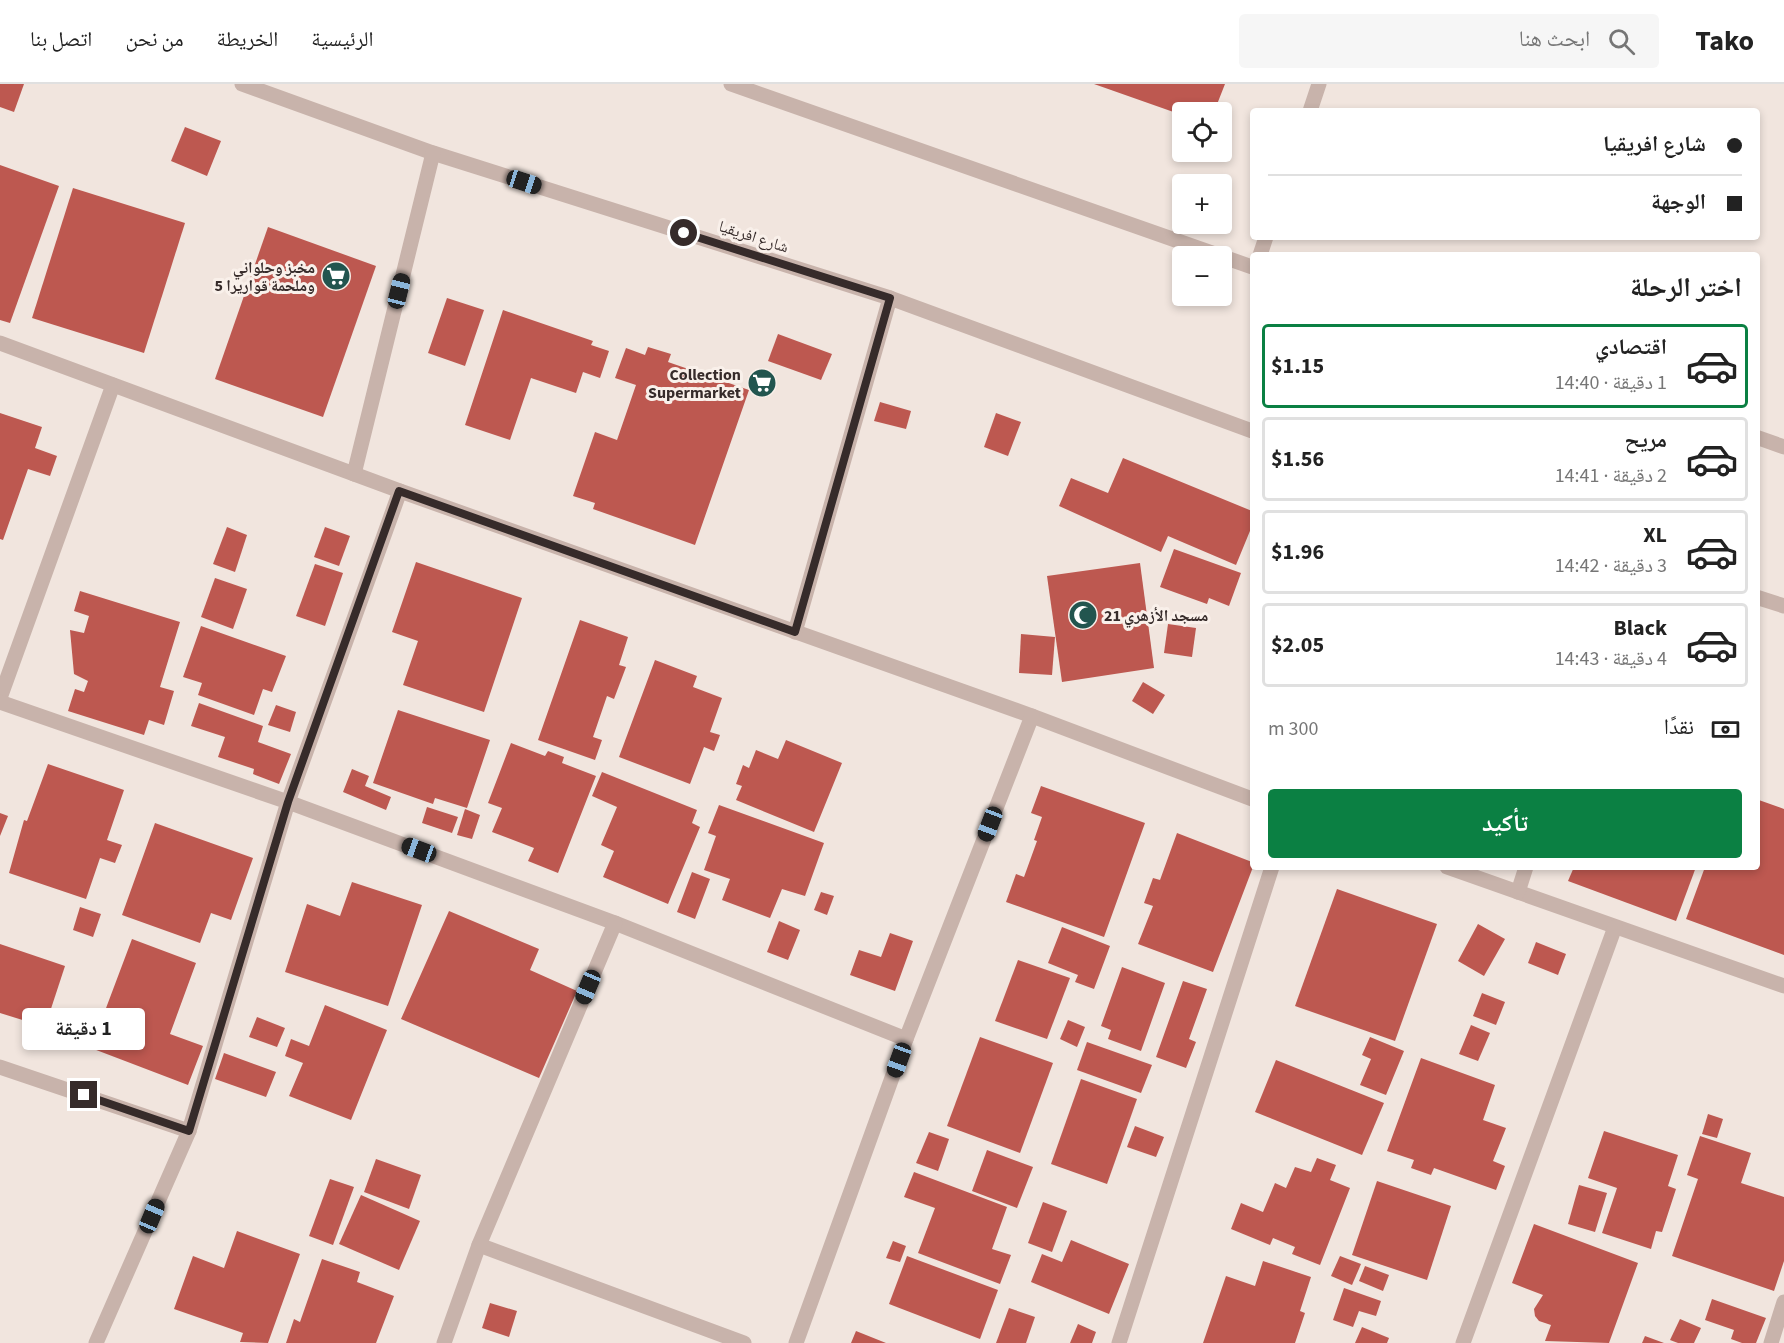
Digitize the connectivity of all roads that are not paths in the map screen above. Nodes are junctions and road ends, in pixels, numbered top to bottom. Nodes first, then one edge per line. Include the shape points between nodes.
1 (242, 84) edge
2 (731, 84) edge
3 (1319, 84) edge
4 (1311, 108) edge
5 (433, 153) junction
6 (1250, 266) edge
7 (890, 298) junction
8 (0, 343) edge
9 (113, 385) junction
10 (1250, 430) edge
11 (1760, 438) edge
12 (1784, 447) edge
13 (354, 474) junction
14 (399, 491) junction
15 (1760, 598) edge
16 (1784, 606) edge
17 (795, 632) junction
18 (0, 700) edge
19 (1032, 716) junction
20 (1250, 798) edge
21 (288, 802) junction
22 (1271, 870) edge
23 (1456, 870) edge
24 (1525, 870) edge
25 (1518, 892) junction
26 (615, 923) junction
27 (1615, 927) junction
28 (1784, 986) edge
29 (906, 1039) junction
30 (0, 1067) edge
31 (189, 1131) junction
32 (479, 1245) junction
33 (1784, 1302) edge
34 (96, 1343) edge
35 (444, 1343) edge
36 (744, 1343) edge
37 (796, 1343) edge
38 (1119, 1343) edge
39 (1463, 1343) edge
40 (1771, 1343) edge

1 - 5 street, شارع افريقيا
2 - 6 street
3 - 4 street
5 - 7 street, شارع افريقيا
5 - 13 street
7 - 10 street, شارع افريقيا
7 - 17 street
8 - 9 street
9 - 13 street
9 - 18 street
11 - 12 street
13 - 14 street
14 - 17 street
14 - 21 street
15 - 16 street
17 - 19 street
18 - 21 street
19 - 20 street
19 - 29 street
21 - 26 street
21 - 31 street
22 - 38 street
23 - 25 street
24 - 25 street
25 - 27 street
26 - 29 street
26 - 32 street
27 - 28 street
27 - 39 street
29 - 37 street
30 - 31 street
31 - 34 street
32 - 35 street
32 - 36 street
33 - 40 street

